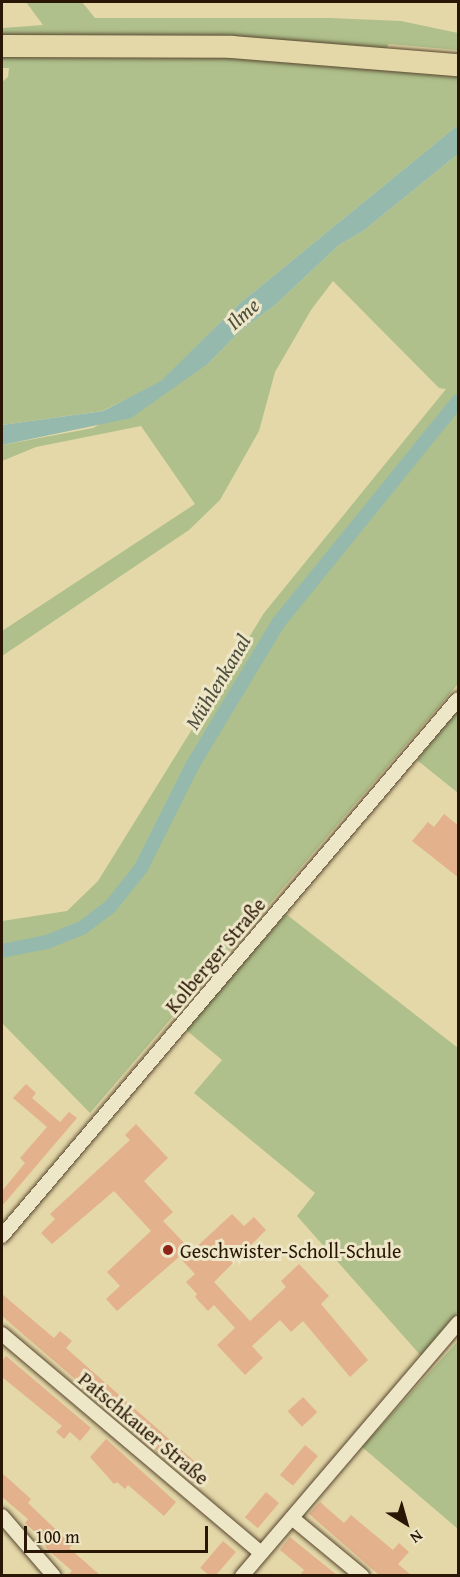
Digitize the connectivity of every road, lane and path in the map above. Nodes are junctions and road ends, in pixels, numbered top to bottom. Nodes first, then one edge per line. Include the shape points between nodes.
1 (2, 46) edge
2 (459, 65) edge
3 (459, 699) edge
4 (2, 1236) edge
5 (459, 1323) edge
6 (2, 1334) edge
7 (2, 1516) edge
8 (292, 1518) junction
9 (261, 1553) junction
10 (54, 1575) edge
11 (242, 1575) edge
12 (362, 1575) edge

1 - 2 main road via 154,44 387,57
3 - 4 street, Kolberger Straße
5 - 8 street
6 - 9 street, Patschkauer Straße
7 - 10 street
8 - 9 street
8 - 12 street
9 - 11 street

